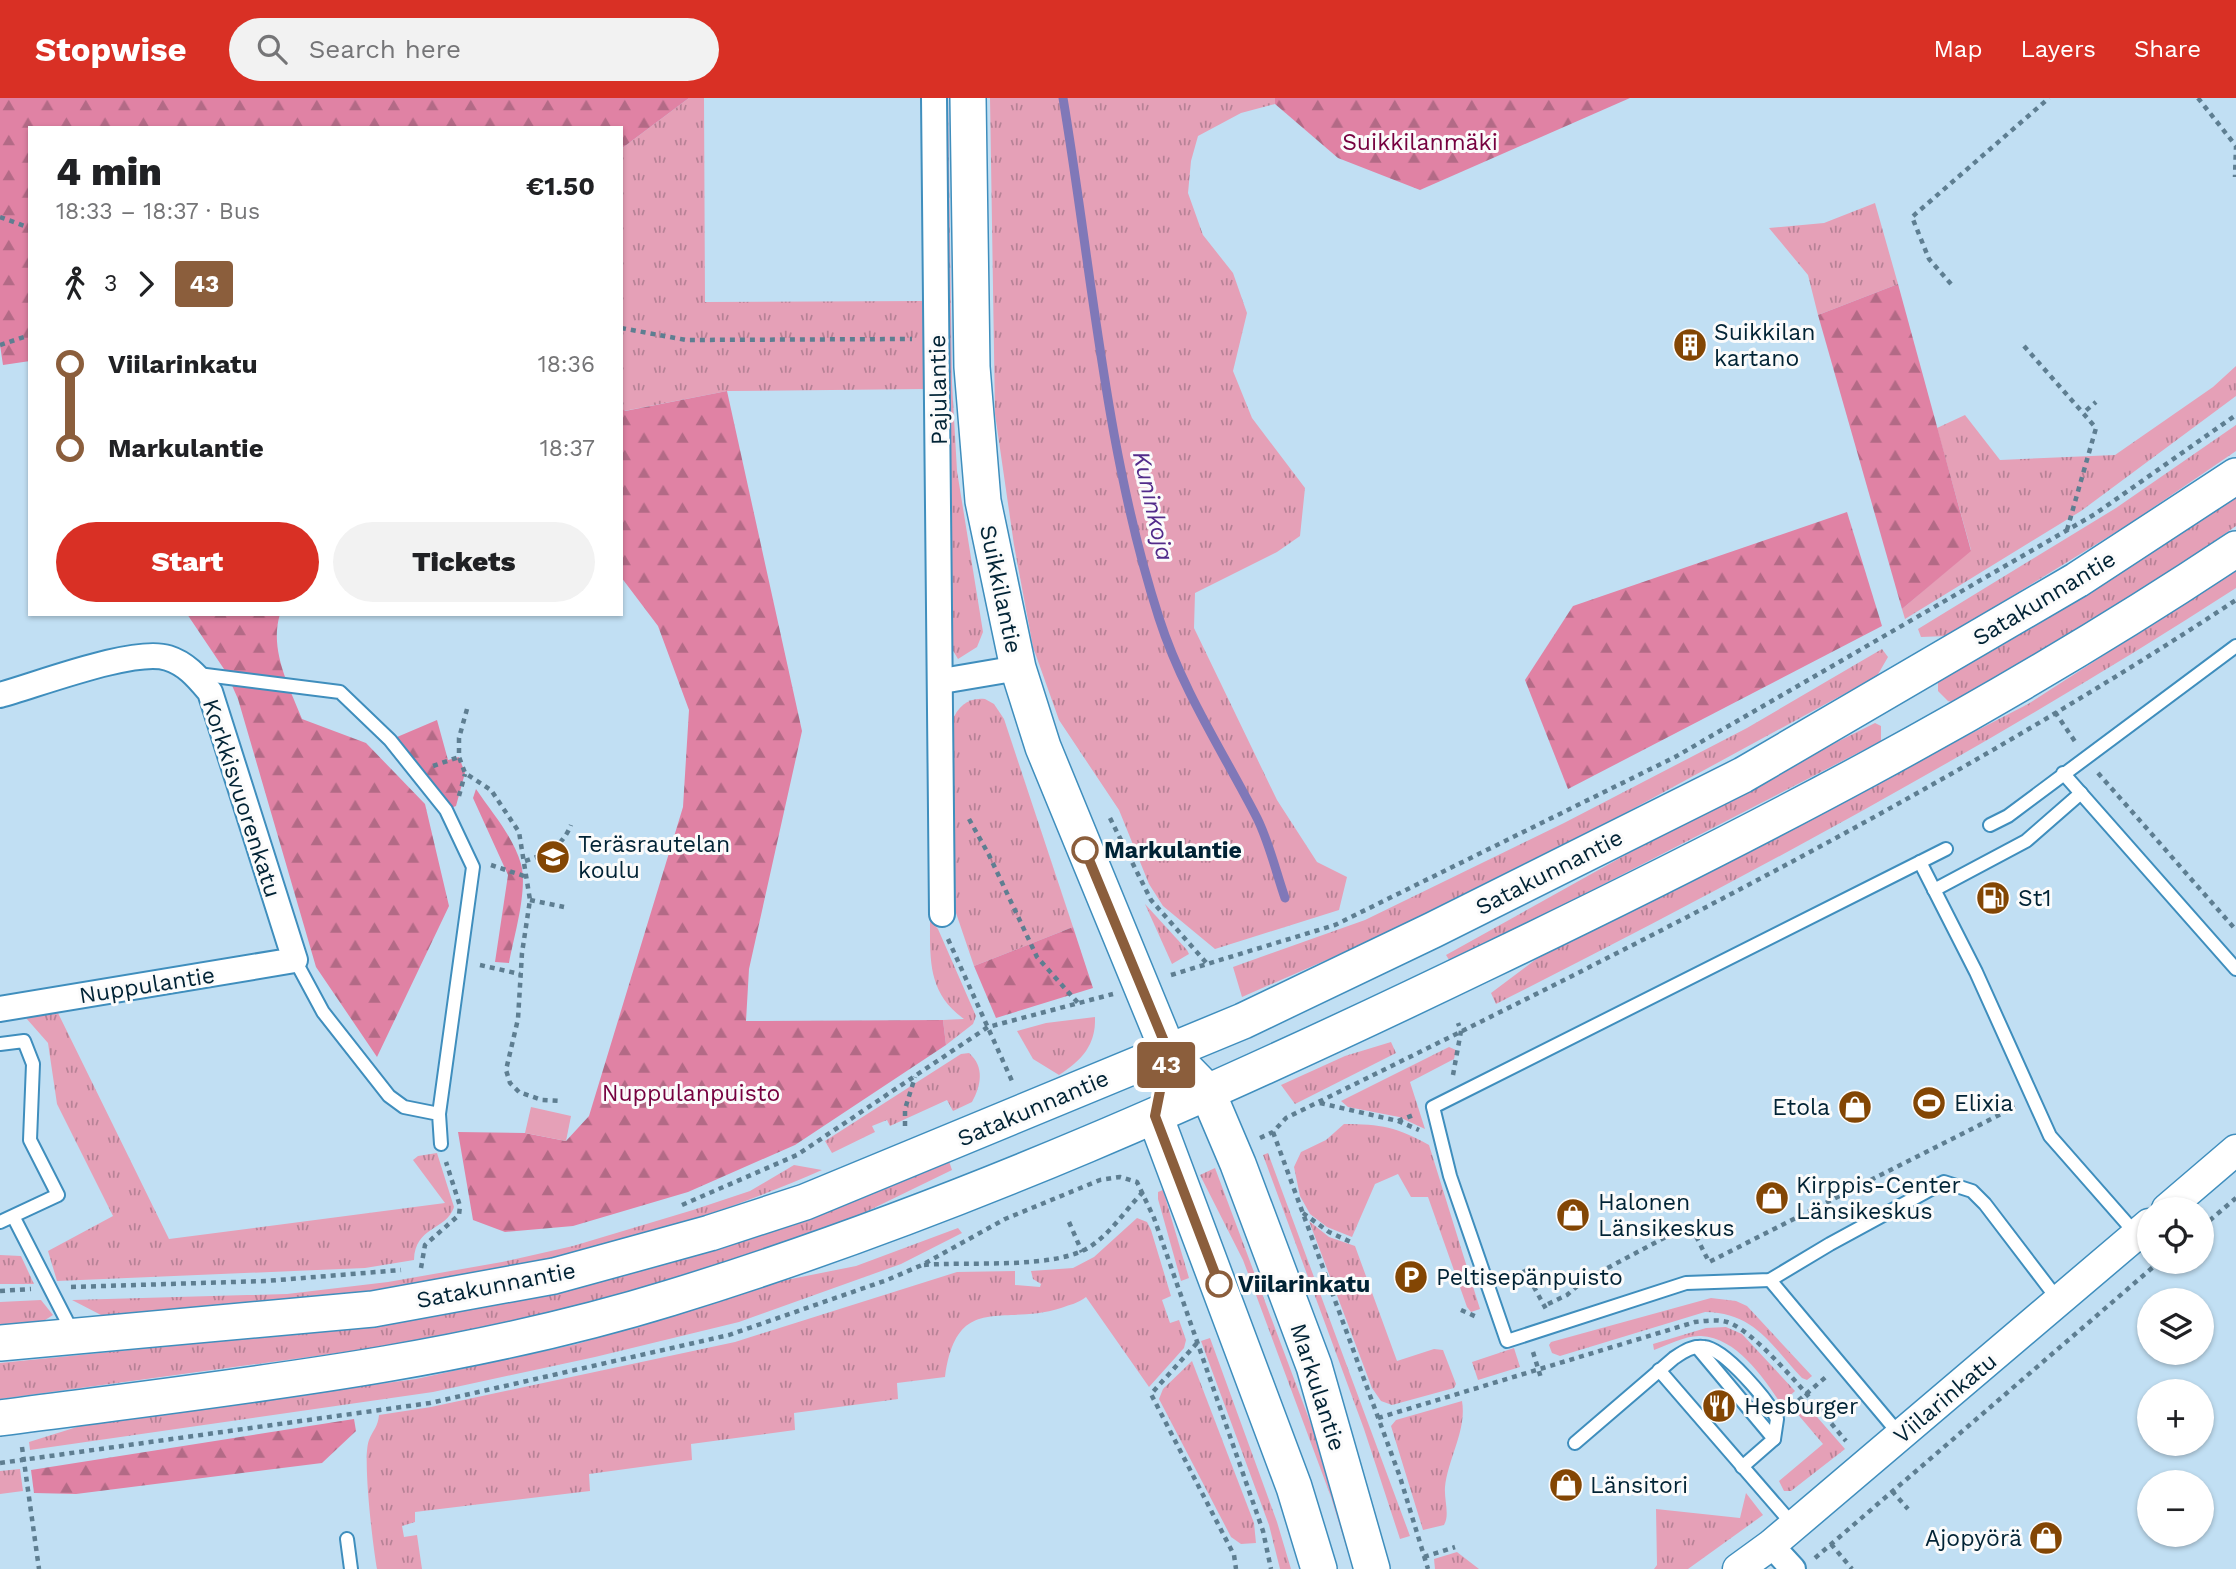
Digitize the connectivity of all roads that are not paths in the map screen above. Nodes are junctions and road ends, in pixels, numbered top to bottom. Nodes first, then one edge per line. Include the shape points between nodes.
1 (934, 98) edge
2 (968, 98) edge
3 (2236, 476) edge
4 (2236, 549) edge
5 (2236, 646) edge
6 (1018, 668) junction
7 (194, 673) junction
8 (942, 681) junction
9 (0, 695) edge
10 (2063, 774) junction
11 (2081, 793) junction
12 (1990, 825) dead end
13 (1946, 849) dead end
14 (1920, 862) junction
15 (1934, 890) junction
16 (942, 914) road end
17 (295, 960) junction
18 (2236, 969) edge
19 (0, 1009) edge
20 (0, 1044) edge
21 (1168, 1051) junction
22 (1207, 1091) junction
23 (439, 1114) junction
24 (1155, 1116) junction
25 (441, 1144) road end
26 (2236, 1150) edge
27 (2180, 1197) edge
28 (14, 1218) junction
29 (0, 1222) edge
30 (2137, 1223) edge
31 (2137, 1234) edge
32 (1770, 1280) junction
33 (2059, 1301) junction
34 (75, 1336) junction
35 (0, 1343) edge
36 (1697, 1347) junction
37 (1659, 1370) junction
38 (0, 1418) edge
39 (1900, 1435) junction
40 (1774, 1439) junction
41 (1575, 1443) dead end
42 (1742, 1467) junction
43 (1794, 1526) junction
44 (347, 1539) dead end
45 (1771, 1545) junction
46 (351, 1569) edge
47 (1319, 1569) edge
48 (1373, 1569) edge
49 (1738, 1569) edge
50 (1793, 1569) edge

1 - 8 street, Pajulantie
2 - 6 main road, Suikkilantie via 972,367 983,501
3 - 21 main road, Satakunnantie via 2077,580 1743,775 1433,930 1243,1021
4 - 22 main road via 2122,625 1887,760 1566,924
5 - 10 lane
6 - 8 street
6 - 21 main road, Suikkilantie via 1043,747
7 - 9 street, Korkkisvuorenkatu via 167,657 138,656
7 - 17 street, Korkkisvuorenkatu via 210,692
7 - 23 lane via 340,692 390,740 446,810 473,867
8 - 16 street, Pajulantie
10 - 11 lane
10 - 12 lane
11 - 15 lane via 2026,841
11 - 18 lane
13 - 14 lane
14 - 15 lane
14 - 32 lane via 1433,1107 1450,1176 1507,1341 1686,1283
15 - 30 lane via 2050,1136
17 - 19 street, Nuppulantie
17 - 23 lane via 323,1012 389,1096 404,1107
20 - 28 lane via 24,1041 33,1063 30,1140 58,1195
21 - 22 main road
21 - 24 main road
21 - 34 main road, Satakunnantie via 805,1202 554,1276 373,1309
22 - 24 main road
22 - 48 main road, Markulantie via 1314,1366
23 - 25 lane
24 - 38 main road via 898,1222 668,1299 375,1366
24 - 47 main road via 1294,1487
26 - 27 street
28 - 29 lane
28 - 34 lane
31 - 33 street, Viilarinkatu
32 - 33 lane via 1944,1182 1962,1185 1985,1204
32 - 39 lane
33 - 39 street, Viilarinkatu
34 - 35 main road, Satakunnantie
36 - 37 lane
36 - 40 lane
36 - 40 lane via 1727,1357 1777,1419
37 - 41 lane
37 - 42 lane
39 - 43 street, Viilarinkatu
40 - 42 lane
42 - 43 lane
43 - 45 street, Viilarinkatu
44 - 46 lane
45 - 49 street, Viilarinkatu
45 - 50 street

